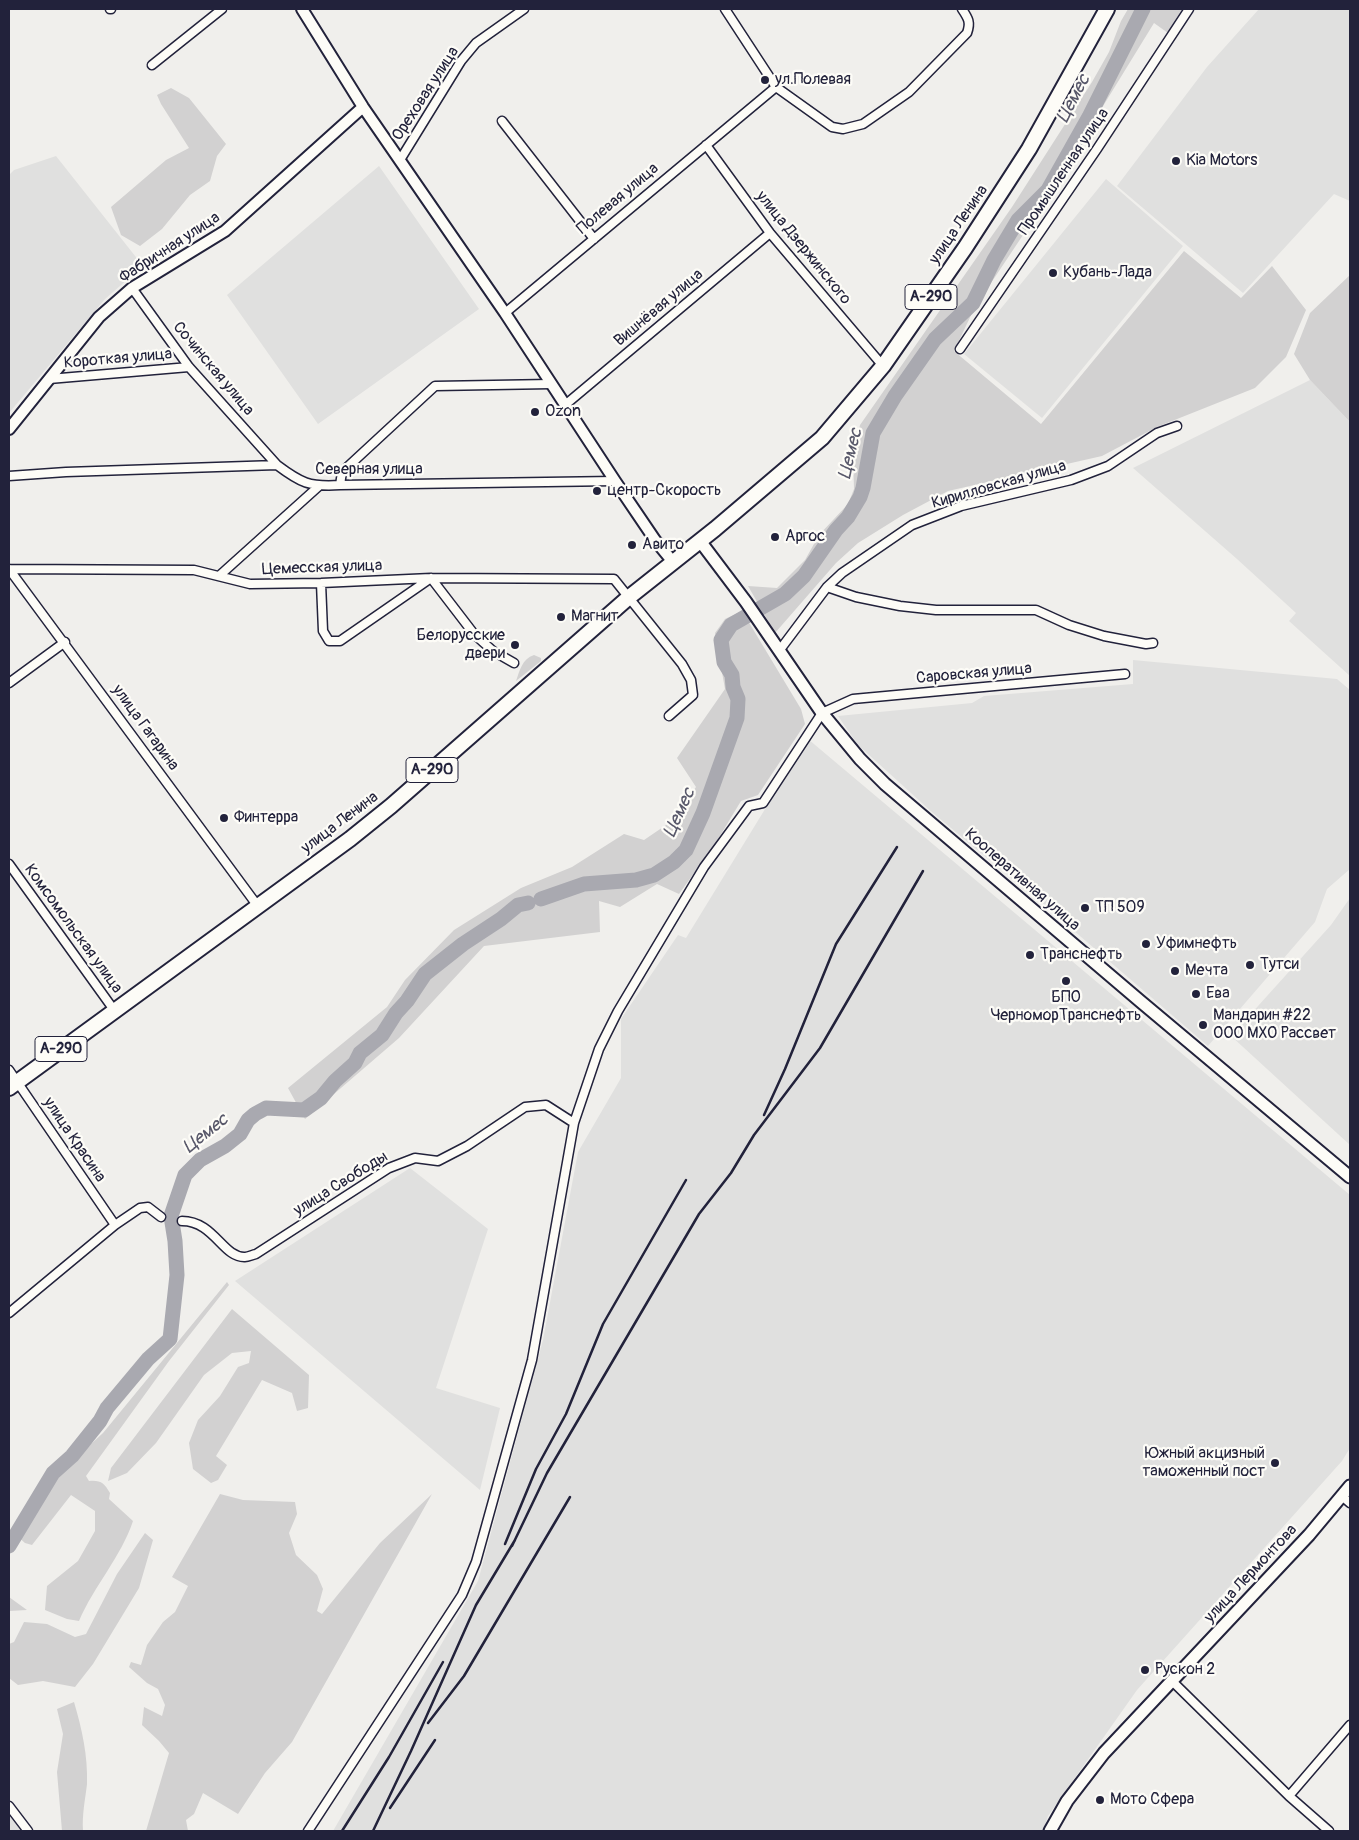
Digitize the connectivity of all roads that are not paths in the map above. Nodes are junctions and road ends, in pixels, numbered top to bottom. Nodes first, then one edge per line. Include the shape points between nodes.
1 (222, 9) edge
2 (302, 9) edge
3 (524, 9) edge
4 (725, 9) edge
5 (962, 9) edge
6 (1108, 9) edge
7 (1189, 9) edge
8 (152, 65) dead end
9 (776, 87) junction
10 (363, 107) junction
11 (502, 121) dead end
12 (706, 145) junction
13 (400, 160) junction
14 (770, 233) junction
15 (594, 238) junction
16 (132, 288) junction
17 (505, 313) junction
18 (960, 349) dead end
19 (883, 366) junction
20 (189, 367) junction
21 (49, 379) junction
22 (551, 384) junction
23 (565, 405) junction
24 (1177, 426) dead end
25 (9, 429) edge
26 (277, 465) junction
27 (9, 476) edge
28 (615, 481) junction
29 (340, 485) junction
30 (320, 486) junction
31 (700, 541) junction
32 (673, 562) junction
33 (9, 569) edge
34 (219, 576) junction
35 (431, 578) junction
36 (321, 583) junction
37 (827, 587) junction
38 (628, 598) junction
39 (65, 642) junction
40 (1153, 643) dead end
41 (779, 651) junction
42 (514, 663) dead end
43 (1125, 674) dead end
44 (9, 683) edge
45 (824, 711) junction
46 (669, 716) dead end
47 (9, 864) edge
48 (257, 905) junction
49 (114, 1010) junction
50 (12, 1079) edge
51 (574, 1123) junction
52 (1350, 1177) edge
53 (161, 1217) dead end
54 (182, 1221) dead end
55 (115, 1225) junction
56 (9, 1313) edge
57 (1350, 1486) edge
58 (1346, 1500) edge
59 (1172, 1680) junction
60 (1350, 1725) edge
61 (1289, 1796) junction
62 (9, 1806) edge
63 (28, 1831) edge
64 (308, 1831) edge
65 (1052, 1831) edge
66 (1329, 1831) edge

1 - 8 street
2 - 10 main road
3 - 13 street, Ореховая улица via 476,43 461,61
4 - 9 street
5 - 9 street via 969,20 967,33 908,92 863,124 843,129 832,127
6 - 19 highway, улица Ленина / А-290 via 1029,149
7 - 18 street, Промышленная улица
9 - 12 street, Полевая улица
10 - 13 main road
10 - 16 main road, Фабричная улица via 225,231
11 - 15 street
12 - 14 street, улица Дзержинского
12 - 15 street, Полевая улица
13 - 17 main road
14 - 19 street, улица Дзержинского
14 - 23 street, Вишнёвая улица
15 - 17 street, Полевая улица
16 - 20 street, Сочинская улица
16 - 21 main road, Фабричная улица via 99,317
17 - 22 main road
19 - 31 highway, улица Ленина / А-290 via 822,438
20 - 21 street, Короткая улица
20 - 26 street, Сочинская улица
21 - 25 main road, Фабричная улица
22 - 23 main road
22 - 29 street via 435,386 342,472
23 - 28 main road
24 - 37 street, Кирилловская улица via 1157,433 1108,466 1071,480 961,506 912,525 850,567
26 - 27 street
26 - 30 street, Северная улица via 298,481
28 - 29 street, Северная улица
28 - 32 main road
29 - 30 street, Северная улица
30 - 34 street
31 - 32 highway, улица Ленина
31 - 41 main road, Кооперативная улица
32 - 38 highway, улица Ленина / А-290
33 - 34 street, Цемесская улица via 194,570
33 - 39 street, улица Гагарина
34 - 36 street, Цемесская улица via 250,584
35 - 36 street, Цемесская улица
35 - 36 street via 340,642 329,641 323,631
35 - 38 street, Цемесская улица via 614,579
35 - 42 street via 474,634 493,652
37 - 40 street via 856,597 936,610 1036,610 1104,636
37 - 41 street, Кирилловская улица
38 - 46 street via 682,664 691,680 693,695
38 - 48 highway, улица Ленина / А-290 via 391,806
39 - 44 street
39 - 48 street, улица Гагарина
41 - 45 main road, Кооперативная улица
43 - 45 street, Саровская улица via 853,699
45 - 51 street via 763,803 749,806 704,867 618,1011 599,1049
45 - 52 main road, Кооперативная улица via 860,759 885,784
47 - 49 street, Комсомольская улица
48 - 49 highway, улица Ленина / А-290
49 - 50 highway, улица Ленина / А-290
50 - 55 street, улица Красина
51 - 54 street, улица Свободы via 546,1105 525,1107 468,1146 438,1160 415,1158 389,1168 256,1254 245,1257 234,1256 204,1226
51 - 64 street via 532,1360 476,1562 462,1595
53 - 55 street via 148,1207 140,1208
55 - 56 street
57 - 58 main road, улица Лермонтова
58 - 59 main road, улица Лермонтова
59 - 61 street
59 - 65 main road, улица Лермонтова via 1066,1801
60 - 61 street
61 - 66 street
62 - 63 street

